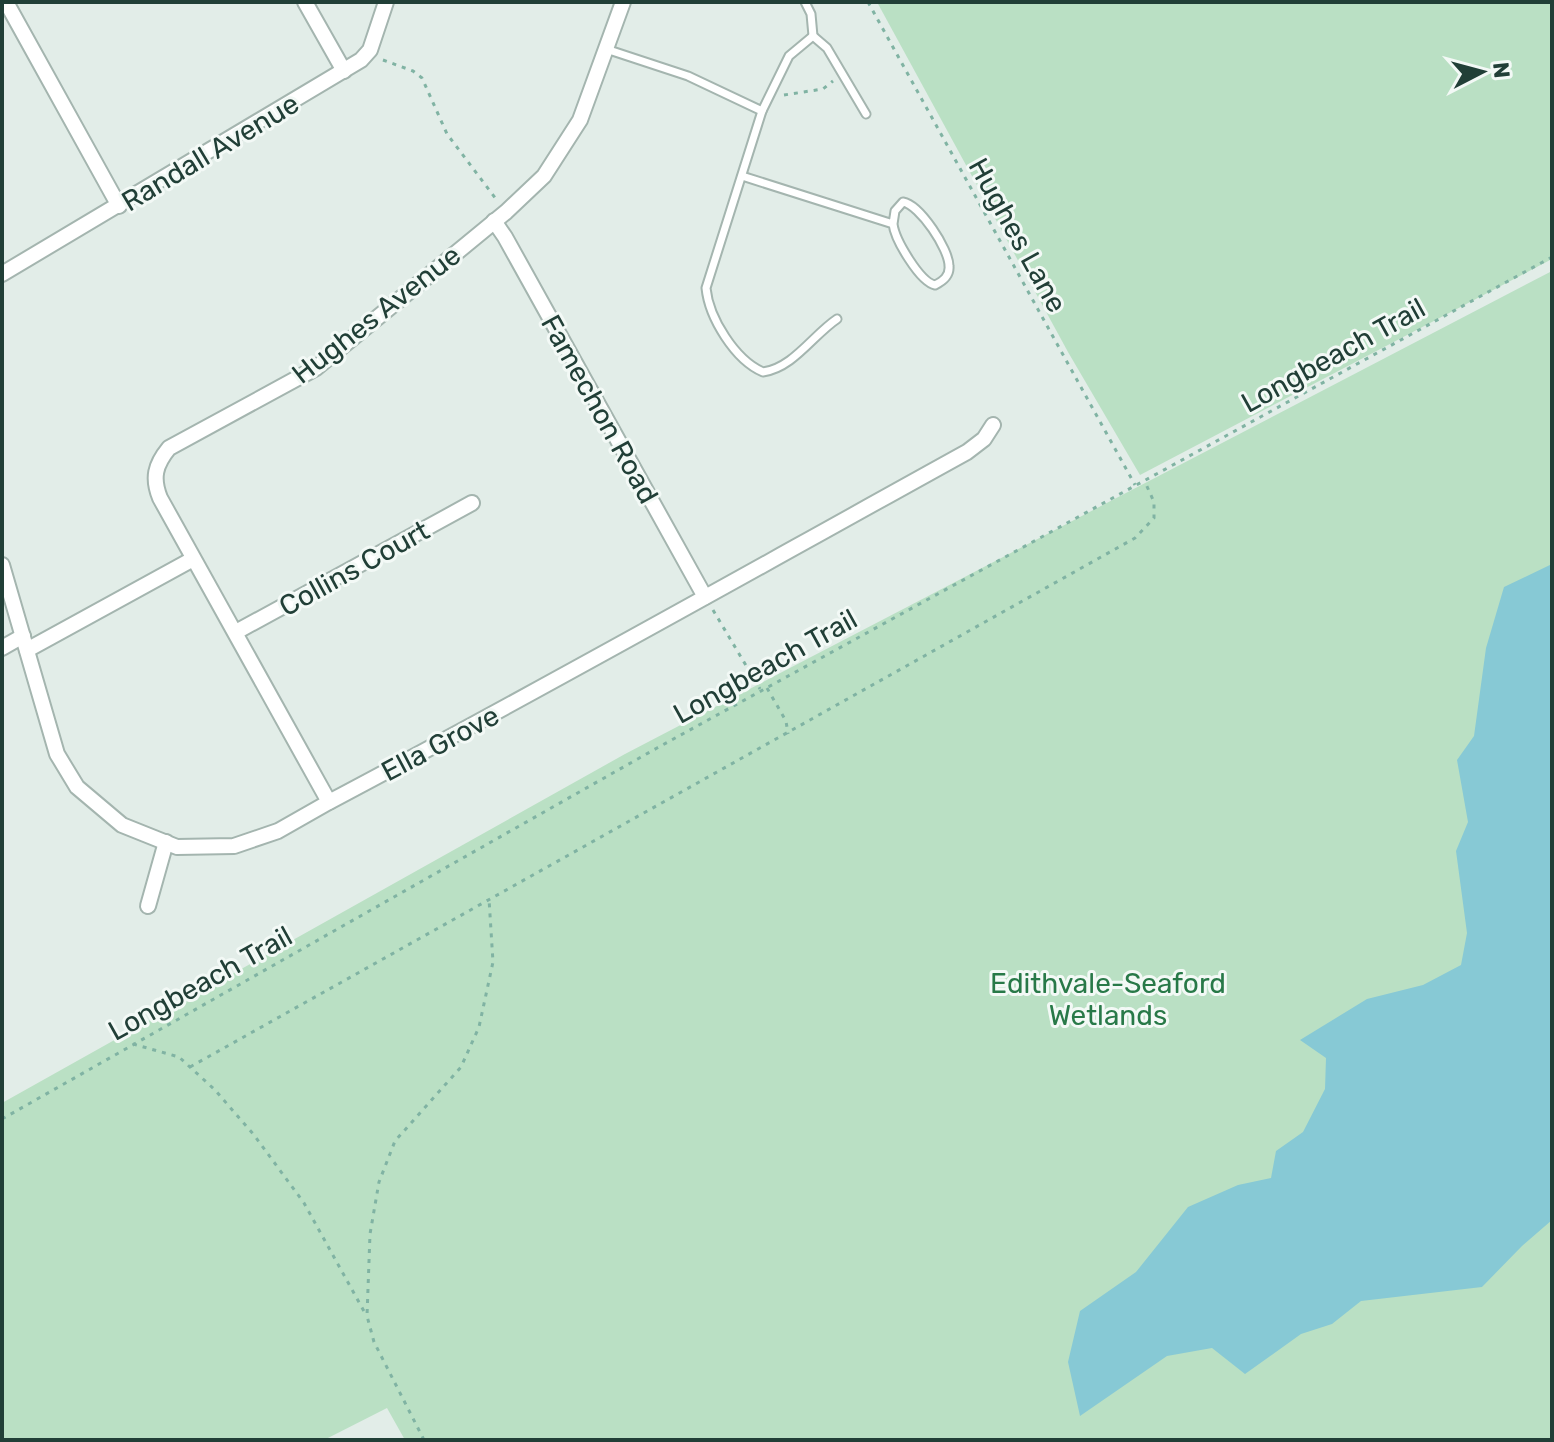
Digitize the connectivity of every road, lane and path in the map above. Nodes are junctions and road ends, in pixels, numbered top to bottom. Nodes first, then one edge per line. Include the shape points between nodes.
1 (6, 2) edge
2 (305, 2) edge
3 (386, 2) edge
4 (623, 2) edge
5 (805, 2) edge
6 (868, 2) edge
7 (813, 36) junction
8 (606, 49) junction
9 (383, 60) dead end
10 (344, 71) junction
11 (842, 74) junction
12 (772, 90) junction
13 (762, 111) junction
14 (866, 114) dead end
15 (742, 176) junction
16 (119, 206) junction
17 (500, 216) junction
18 (893, 224) junction
19 (1552, 257) edge
20 (2, 274) edge
21 (837, 319) dead end
22 (993, 425) dead end
23 (1144, 481) junction
24 (1135, 486) junction
25 (472, 503) dead end
26 (193, 559) junction
27 (2, 565) edge
28 (705, 597) junction
29 (236, 632) junction
30 (25, 643) junction
31 (2, 648) edge
32 (767, 688) junction
33 (761, 691) junction
34 (788, 734) junction
35 (329, 802) junction
36 (166, 842) junction
37 (489, 898) junction
38 (148, 906) dead end
39 (133, 1044) junction
40 (190, 1067) junction
41 (2, 1119) edge
42 (367, 1316) junction
43 (424, 1440) edge

1 - 16 street
2 - 10 street
3 - 10 street, Randall Avenue via 368,53
4 - 8 street, Hughes Avenue
5 - 7 lane
6 - 24 path, Hughes Lane
7 - 11 lane
7 - 12 lane via 791,53
8 - 13 lane via 688,76
8 - 17 street, Hughes Avenue via 580,120 544,176
9 - 17 path via 422,78 447,134
10 - 16 street, Randall Avenue
11 - 12 path via 812,92 791,95
11 - 14 lane
12 - 13 lane
13 - 15 lane
15 - 18 lane
15 - 21 lane via 706,285 725,334 748,363 767,372
16 - 20 street, Randall Avenue
17 - 26 street, Hughes Avenue via 316,368 169,448 154,482
17 - 28 street, Famechon Road via 505,237
18 - 18 lane via 895,211 904,202 923,214 949,262 944,280 935,285 925,281 898,242
19 - 23 path, Longbeach Trail
22 - 28 street, Ella Grove via 967,452
23 - 24 path, Longbeach Trail
23 - 34 path via 1154,502 1154,518 1135,538
24 - 32 path, Longbeach Trail
25 - 29 street, Collins Court
26 - 29 street, Hughes Avenue
26 - 30 street
27 - 30 street, Ella Grove
28 - 33 path
28 - 35 street, Ella Grove
29 - 35 street, Hughes Avenue
30 - 31 street
30 - 36 street, Ella Grove via 57,754 77,787 122,825
32 - 33 path, Longbeach Trail
32 - 34 path
33 - 39 path, Longbeach Trail
34 - 37 path
35 - 36 street, Ella Grove via 278,831 234,846 177,847
36 - 38 street
37 - 40 path
37 - 42 path via 493,962 479,1027 461,1067 395,1141 379,1182 370,1234
39 - 40 path via 179,1057
39 - 41 path, Longbeach Trail
40 - 42 path via 254,1135 304,1203
42 - 43 path via 374,1342

